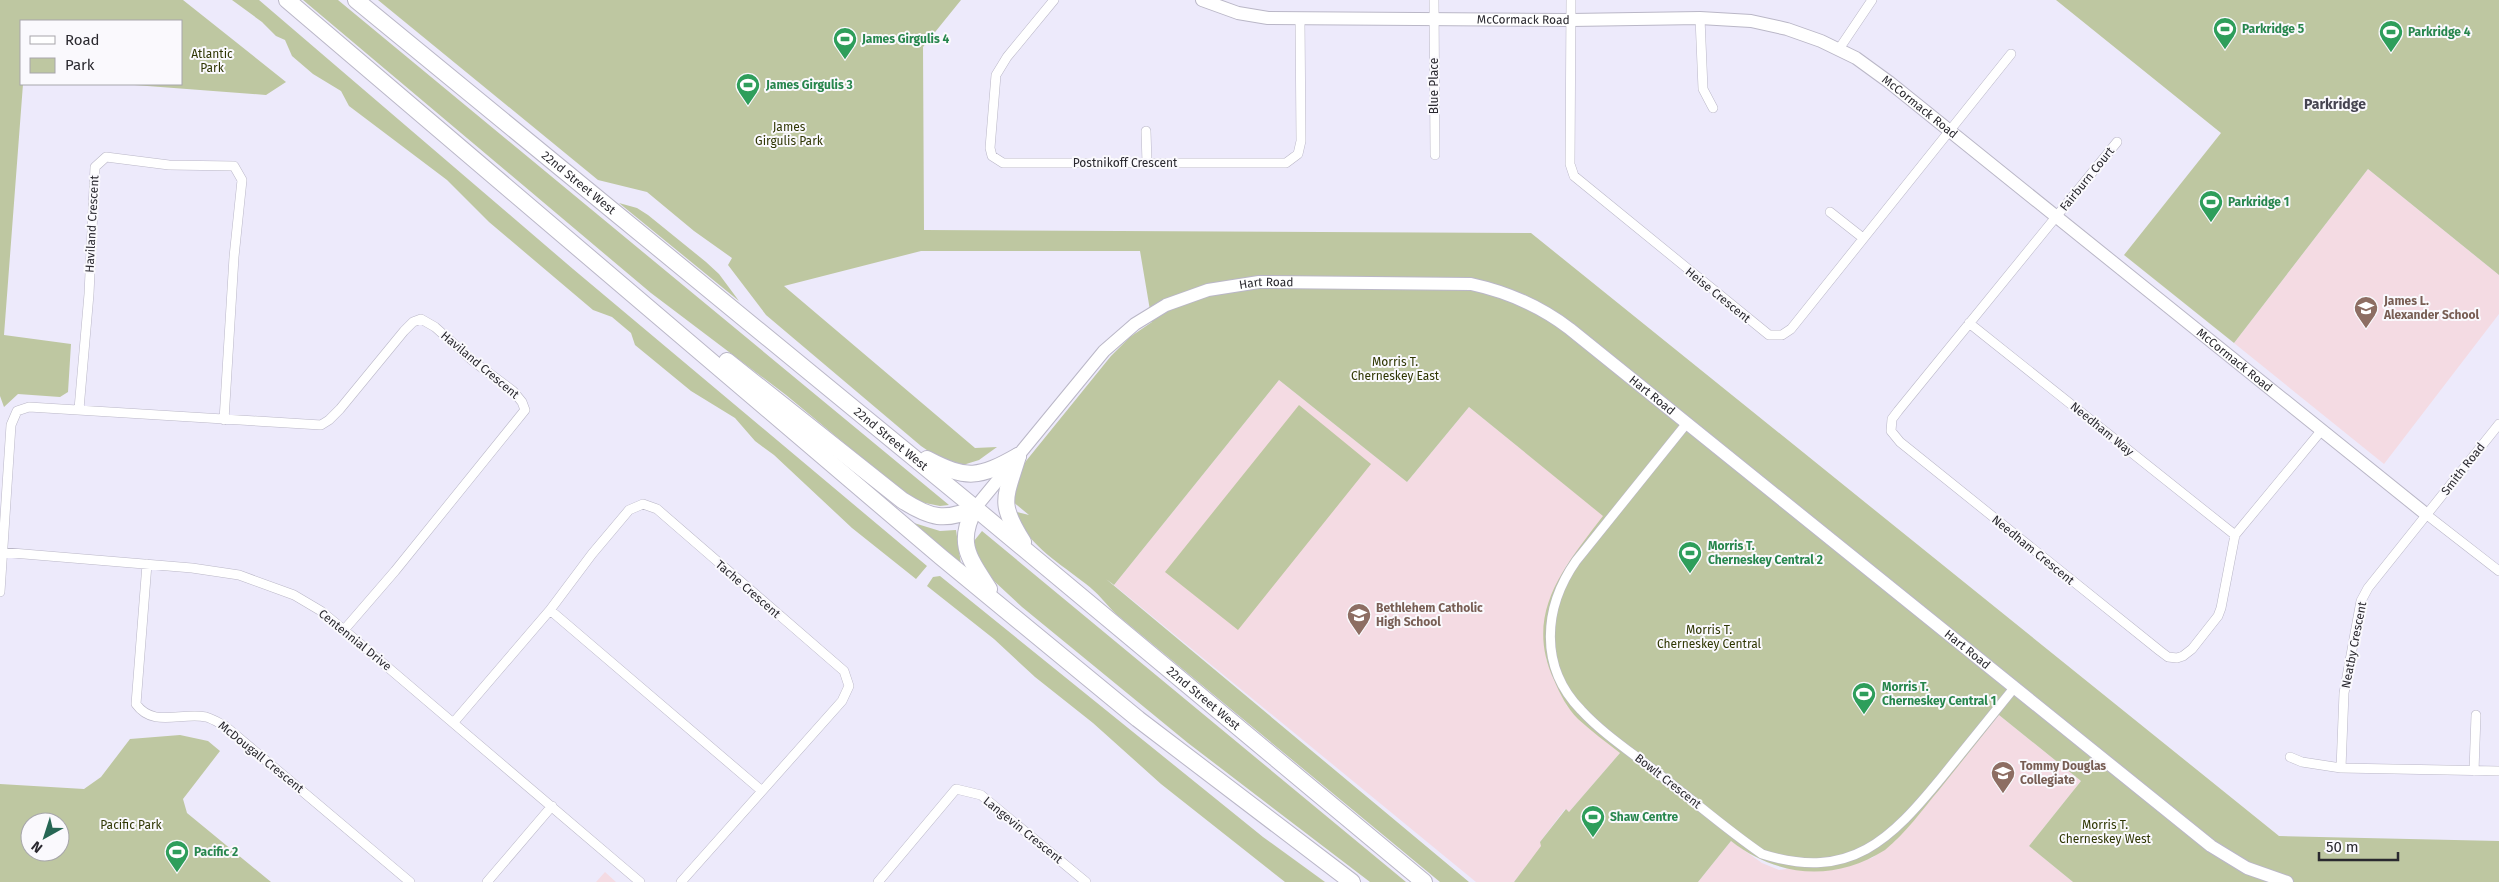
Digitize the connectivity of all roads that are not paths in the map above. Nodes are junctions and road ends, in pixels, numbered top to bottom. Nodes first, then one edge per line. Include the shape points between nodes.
1 (287, 0) edge
2 (356, 0) edge
3 (1054, 0) edge
4 (1202, 0) edge
5 (1434, 0) edge
6 (1571, 0) edge
7 (1872, 0) edge
8 (1434, 18) junction
9 (1700, 18) junction
10 (1300, 19) junction
11 (1570, 20) junction
12 (1839, 49) junction
13 (2011, 54) dead end
14 (1713, 108) dead end
15 (1146, 130) dead end
16 (1950, 130) junction
17 (2117, 142) dead end
18 (1435, 154) dead end
19 (1147, 163) junction
20 (1830, 212) dead end
21 (2056, 216) junction
22 (1863, 238) junction
23 (1969, 323) junction
24 (673, 327) junction
25 (79, 410) junction
26 (224, 420) junction
27 (1687, 423) junction
28 (2499, 424) edge
29 (2321, 431) junction
30 (908, 452) junction
31 (1018, 456) junction
32 (975, 508) junction
33 (2427, 515) junction
34 (2234, 535) junction
35 (1, 552) edge
36 (1030, 555) junction
37 (147, 564) junction
38 (2499, 571) edge
39 (0, 592) edge
40 (997, 602) junction
41 (550, 610) junction
42 (344, 630) junction
43 (2014, 688) junction
44 (2476, 715) dead end
45 (454, 722) junction
46 (2290, 757) dead end
47 (2340, 768) junction
48 (2474, 771) junction
49 (2499, 771) edge
50 (762, 791) junction
51 (552, 806) junction
52 (410, 882) edge
53 (487, 882) edge
54 (640, 882) edge
55 (681, 882) edge
56 (878, 882) edge
57 (1086, 882) edge
58 (1352, 882) edge
59 (1424, 882) edge
60 (2286, 882) edge

1 - 24 highway
2 - 30 highway, 22nd Street West
3 - 19 street, Postnikoff Crescent via 996,74 992,156 997,161 1010,164
4 - 10 street, McCormack Road via 1254,16
5 - 8 street, Blue Place
6 - 11 street, Heise Crescent
7 - 12 street
8 - 10 street, McCormack Road
8 - 11 street, McCormack Road
8 - 18 street, Blue Place
9 - 11 street, McCormack Road
9 - 12 street, McCormack Road via 1767,24 1821,40
9 - 14 street via 1702,82
10 - 19 street, Postnikoff Crescent via 1302,142 1293,160 1279,164
11 - 22 street, Heise Crescent via 1570,164 1574,176 1762,330 1769,335 1787,333
12 - 16 street, McCormack Road via 1872,68
13 - 16 street, Heise Crescent
15 - 19 street
16 - 21 street, McCormack Road
16 - 22 street, Heise Crescent
17 - 21 street, Fairburn Court
20 - 22 street
21 - 23 street, Needham Crescent
21 - 29 street, McCormack Road
23 - 34 street, Needham Way
23 - 34 street, Needham Crescent via 1892,419 1891,431 1900,442 2168,657 2177,658 2192,649 2218,616
24 - 32 highway via 749,377 919,511 945,517 958,516
24 - 40 highway
25 - 26 street, Haviland Crescent
25 - 26 street, Haviland Crescent via 95,167 106,157 169,165 234,166 242,180
25 - 35 street, Haviland Crescent via 29,407 14,415
26 - 42 street, Haviland Crescent via 320,425 340,409 412,322 421,319 513,391 522,402 525,410 521,417
27 - 31 street, Hart Road via 1556,319 1530,303 1500,291 1471,284 1259,282 1194,294 1166,305 1136,324 1095,360
27 - 43 street, Hart Road
27 - 43 street, Bowlt Crescent via 1576,561 1554,606 1550,641 1555,667 1572,700 1597,725 1762,854 1788,865 1824,868 1858,859 1891,836
28 - 33 street, Smith Road
29 - 33 street, McCormack Road
29 - 34 street
30 - 31 highway via 946,469 970,475 988,471
30 - 32 highway, 22nd Street West
31 - 32 street, Hart Road
31 - 36 highway via 1007,488 1005,508
32 - 36 highway, 22nd Street West
32 - 40 highway via 966,523 965,544 975,569
33 - 38 street, McCormack Road
33 - 47 street, Neatby Crescent via 2361,601 2344,693
35 - 37 street, Centennial Drive
35 - 39 street
36 - 59 highway, 22nd Street West
37 - 42 street, Centennial Drive via 222,572 261,582 308,603
37 - 52 street, McDougall Crescent via 136,704 140,710 148,716 206,717 225,726
40 - 58 highway via 1138,719
41 - 45 street, Tache Crescent
41 - 50 street
41 - 50 street, Tache Crescent via 629,510 643,504 657,509 848,678 849,686 842,701
42 - 45 street, Centennial Drive
43 - 60 street, Hart Road via 2211,846 2247,868
44 - 48 street
45 - 51 street, Centennial Drive
46 - 47 street
47 - 48 street
48 - 49 street
50 - 55 street, Tache Crescent
51 - 53 street
51 - 54 street, Centennial Drive
56 - 57 street, Langevin Crescent via 956,789 981,795

